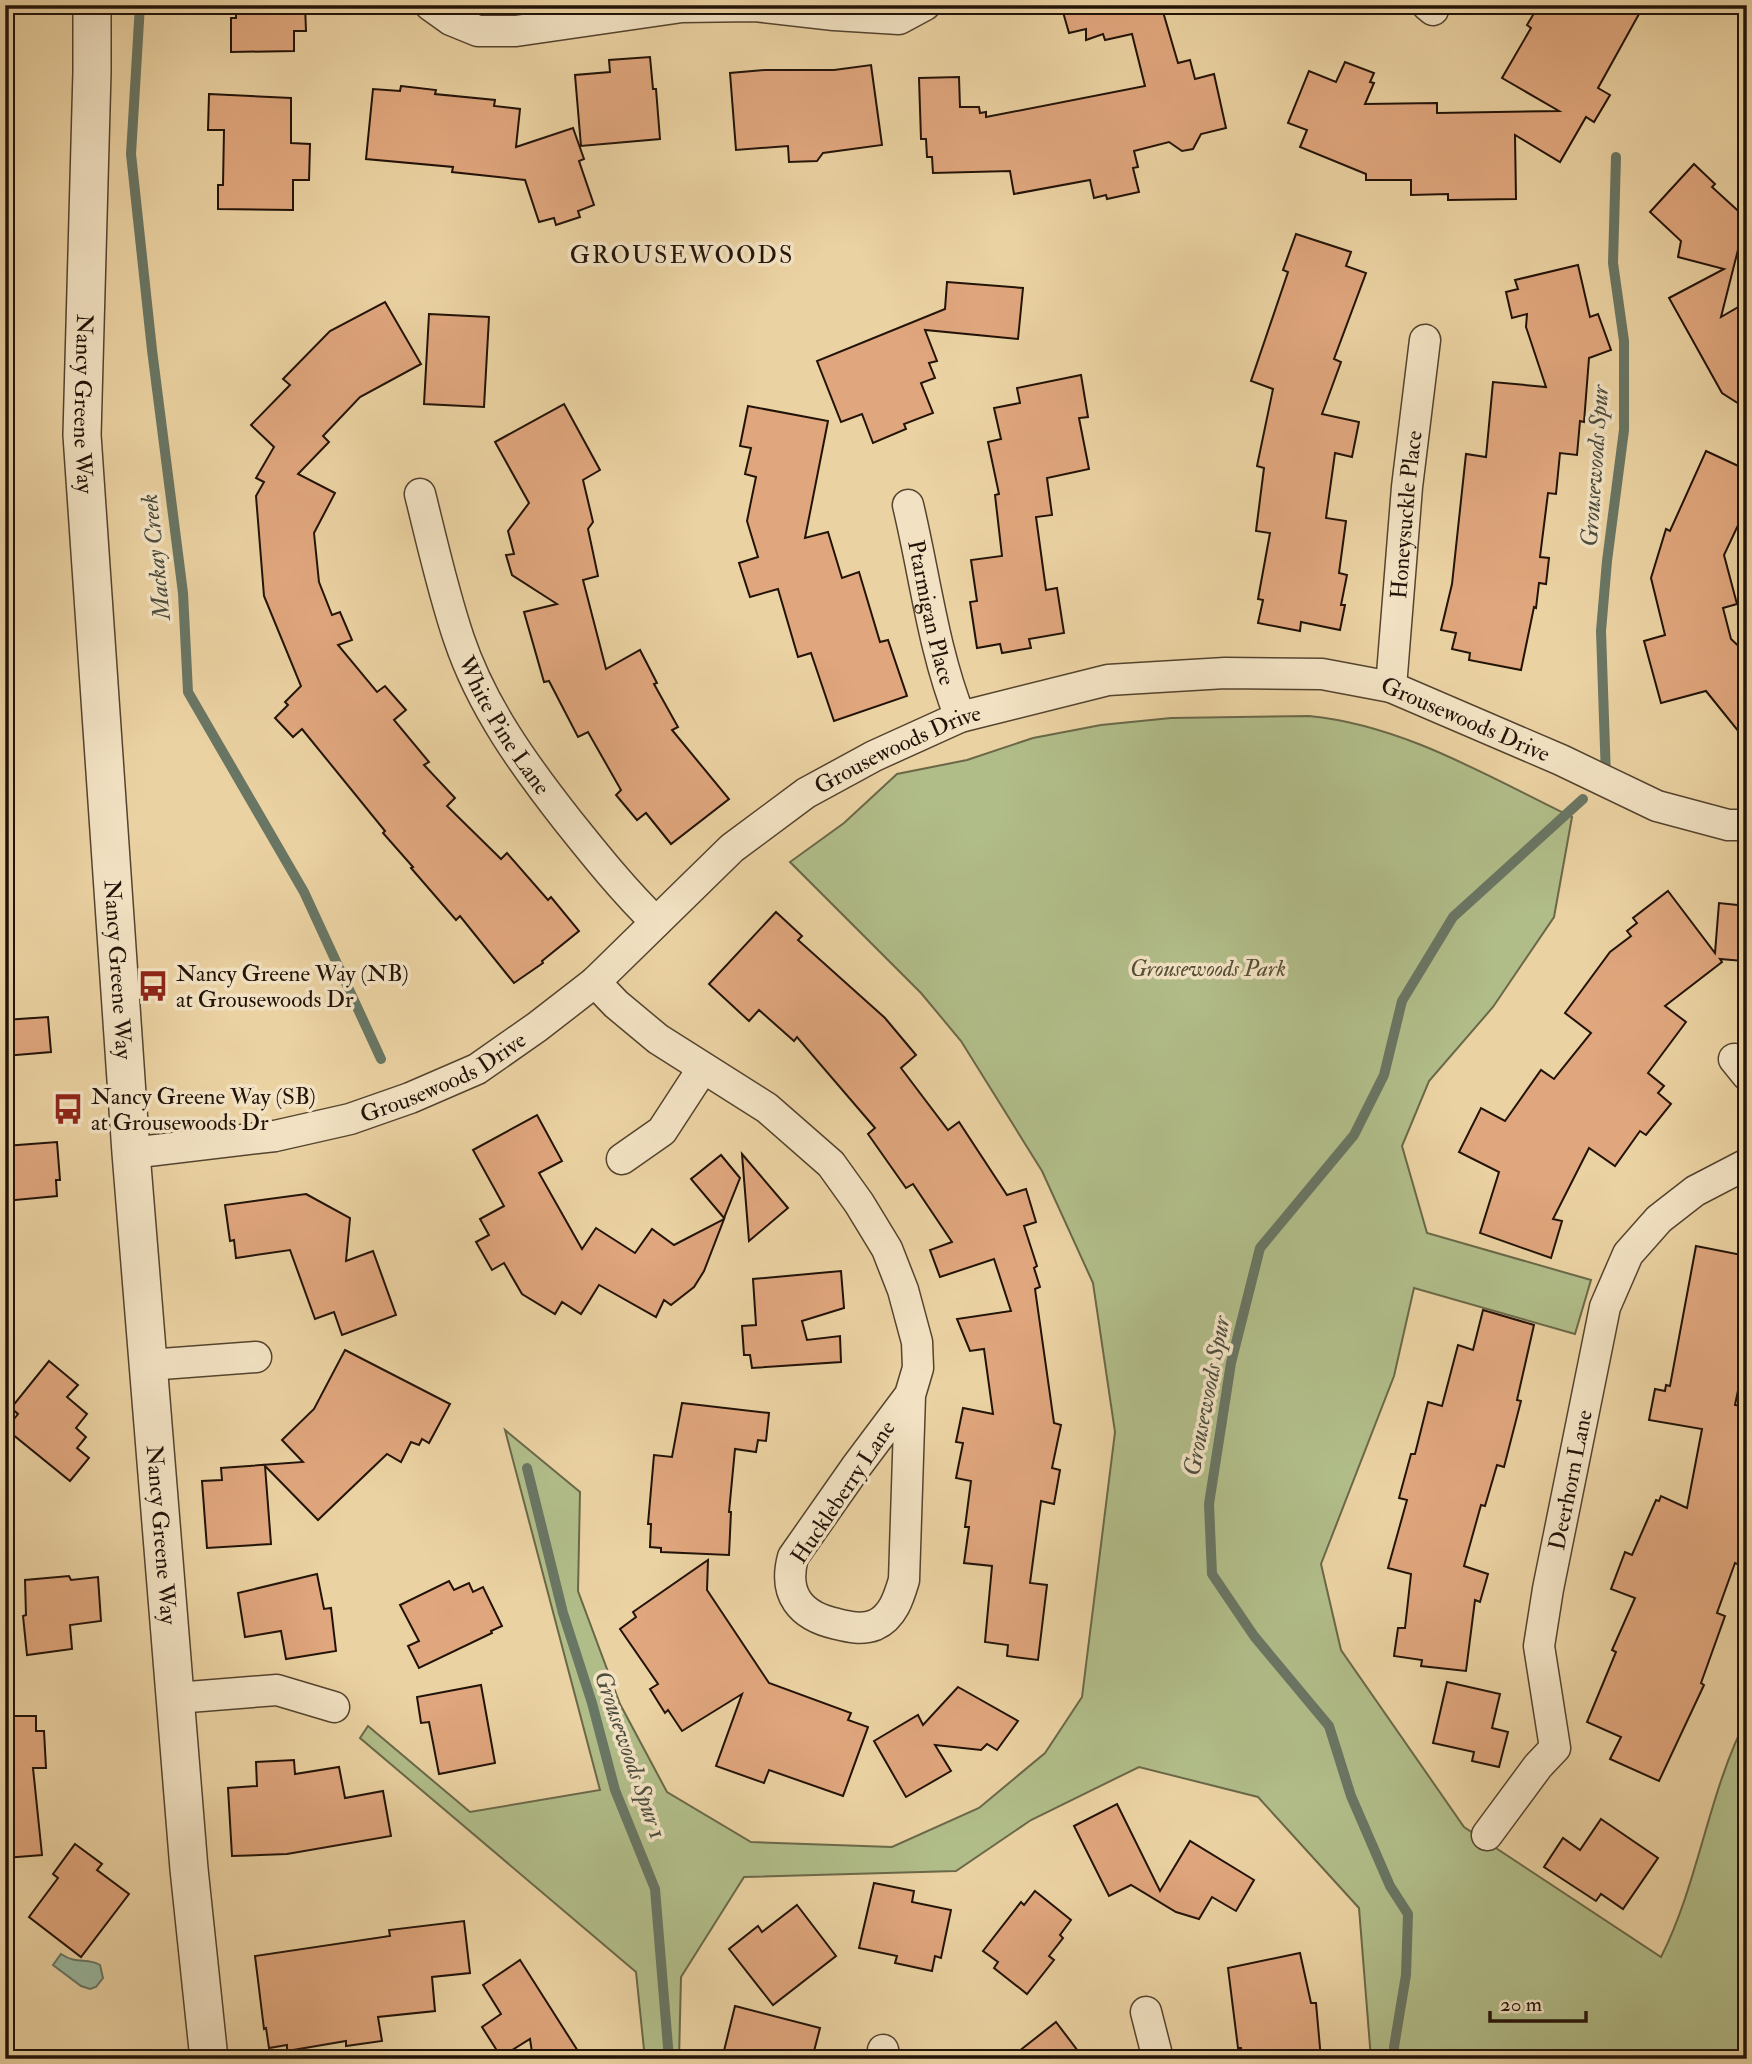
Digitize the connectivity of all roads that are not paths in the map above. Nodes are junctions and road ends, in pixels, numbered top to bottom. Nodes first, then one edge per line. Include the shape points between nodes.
1 (92, 5) edge
2 (430, 5) edge
3 (925, 5) edge
4 (1425, 340) dead end
5 (420, 494) dead end
6 (908, 505) dead end
7 (1391, 687) junction
8 (960, 717) junction
9 (1747, 825) edge
10 (656, 922) junction
11 (595, 982) junction
12 (703, 1068) junction
13 (131, 1153) junction
14 (622, 1159) dead end
15 (1747, 1164) edge
16 (256, 1357) dead end
17 (148, 1365) junction
18 (910, 1395) junction
19 (176, 1698) junction
20 (334, 1707) dead end
21 (1487, 1835) dead end
22 (1146, 2012) dead end
23 (209, 2059) edge
24 (1158, 2059) edge

1 - 13 street, Nancy Greene Way via 82,435
2 - 3 street via 478,31 565,25 682,7 755,6 899,19
4 - 7 street, Honeysuckle Place
5 - 10 street, White Pine Lane via 459,639 505,736 597,858
6 - 8 street, Ptarmigan Place via 949,689
7 - 8 street, Grousewoods Drive via 1322,674 1225,673 1108,680
7 - 9 street, Grousewoods Drive via 1657,806 1728,825
8 - 10 street, Grousewoods Drive via 806,793 732,848
10 - 11 street, Grousewoods Drive
11 - 12 street, Huckleberry Lane via 659,1039
11 - 13 street, Grousewoods Drive via 477,1069 410,1098 350,1119 275,1136
12 - 14 street via 662,1130
12 - 18 street, Huckleberry Lane via 768,1108 831,1164 859,1203 887,1249 917,1342 918,1368
13 - 17 street, Nancy Greene Way
15 - 21 street, Deerhorn Lane via 1695,1191 1659,1219 1628,1254 1605,1307 1539,1646 1555,1748
16 - 17 street
17 - 19 street, Nancy Greene Way
18 - 18 street, Huckleberry Lane via 793,1556 788,1574 793,1594 806,1613 827,1622 854,1628 876,1625 896,1605 904,1580
19 - 20 street via 277,1690
19 - 23 street, Nancy Greene Way
22 - 24 street

